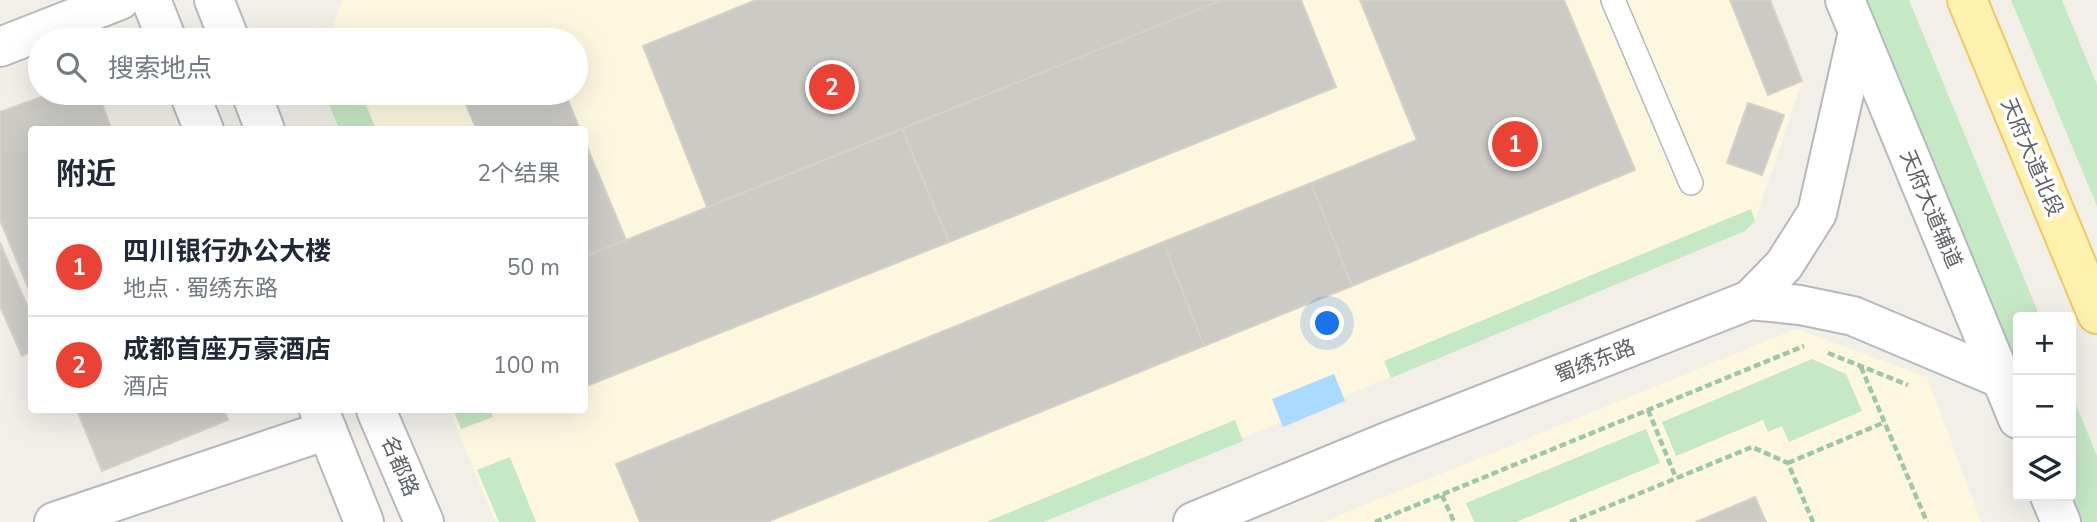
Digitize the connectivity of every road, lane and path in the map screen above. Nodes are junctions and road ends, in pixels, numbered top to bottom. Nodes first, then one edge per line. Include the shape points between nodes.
1 (120, 0) edge
2 (151, 0) edge
3 (214, 0) edge
4 (1613, 0) edge
5 (1967, 0) edge
6 (1851, 16) edge
7 (49, 28) edge
8 (162, 28) edge
9 (225, 28) edge
10 (28, 36) edge
11 (0, 47) edge
12 (194, 105) edge
13 (256, 105) edge
14 (202, 126) edge
15 (263, 126) edge
16 (1691, 183) dead end
17 (1750, 300) junction
18 (2097, 313) edge
19 (1806, 345) dead end
20 (1817, 349) dead end
21 (1861, 366) junction
22 (2002, 379) junction
23 (1913, 387) dead end
24 (2013, 406) edge
25 (1648, 410) junction
26 (377, 413) edge
27 (323, 420) edge
28 (1885, 422) junction
29 (1788, 463) junction
30 (1676, 478) junction
31 (1442, 495) junction
32 (2052, 501) edge
33 (54, 522) edge
34 (364, 522) edge
35 (424, 522) edge
36 (1193, 522) edge
37 (1375, 522) edge
38 (1454, 522) edge
39 (1570, 522) edge
40 (1813, 522) edge
41 (1927, 522) edge
42 (2061, 522) edge

1 - 7 street
2 - 8 street
3 - 9 street
4 - 16 lane
5 - 18 main road, 天府大道北段
6 - 17 street via 1817,213 1784,265
6 - 22 street, 天府大道辅道
10 - 11 street
12 - 14 street
13 - 15 street
17 - 22 street, 蜀绣东路 via 1853,316
17 - 36 street, 蜀绣东路
19 - 25 path
20 - 21 path
21 - 23 path
21 - 28 path
22 - 24 street, 天府大道辅道
25 - 30 path
25 - 31 path
26 - 35 street, 名都路
27 - 33 street
27 - 34 street
28 - 29 path
28 - 41 path
29 - 30 path via 1752,447
29 - 40 path
30 - 39 path
31 - 37 path
31 - 38 path
32 - 42 street

